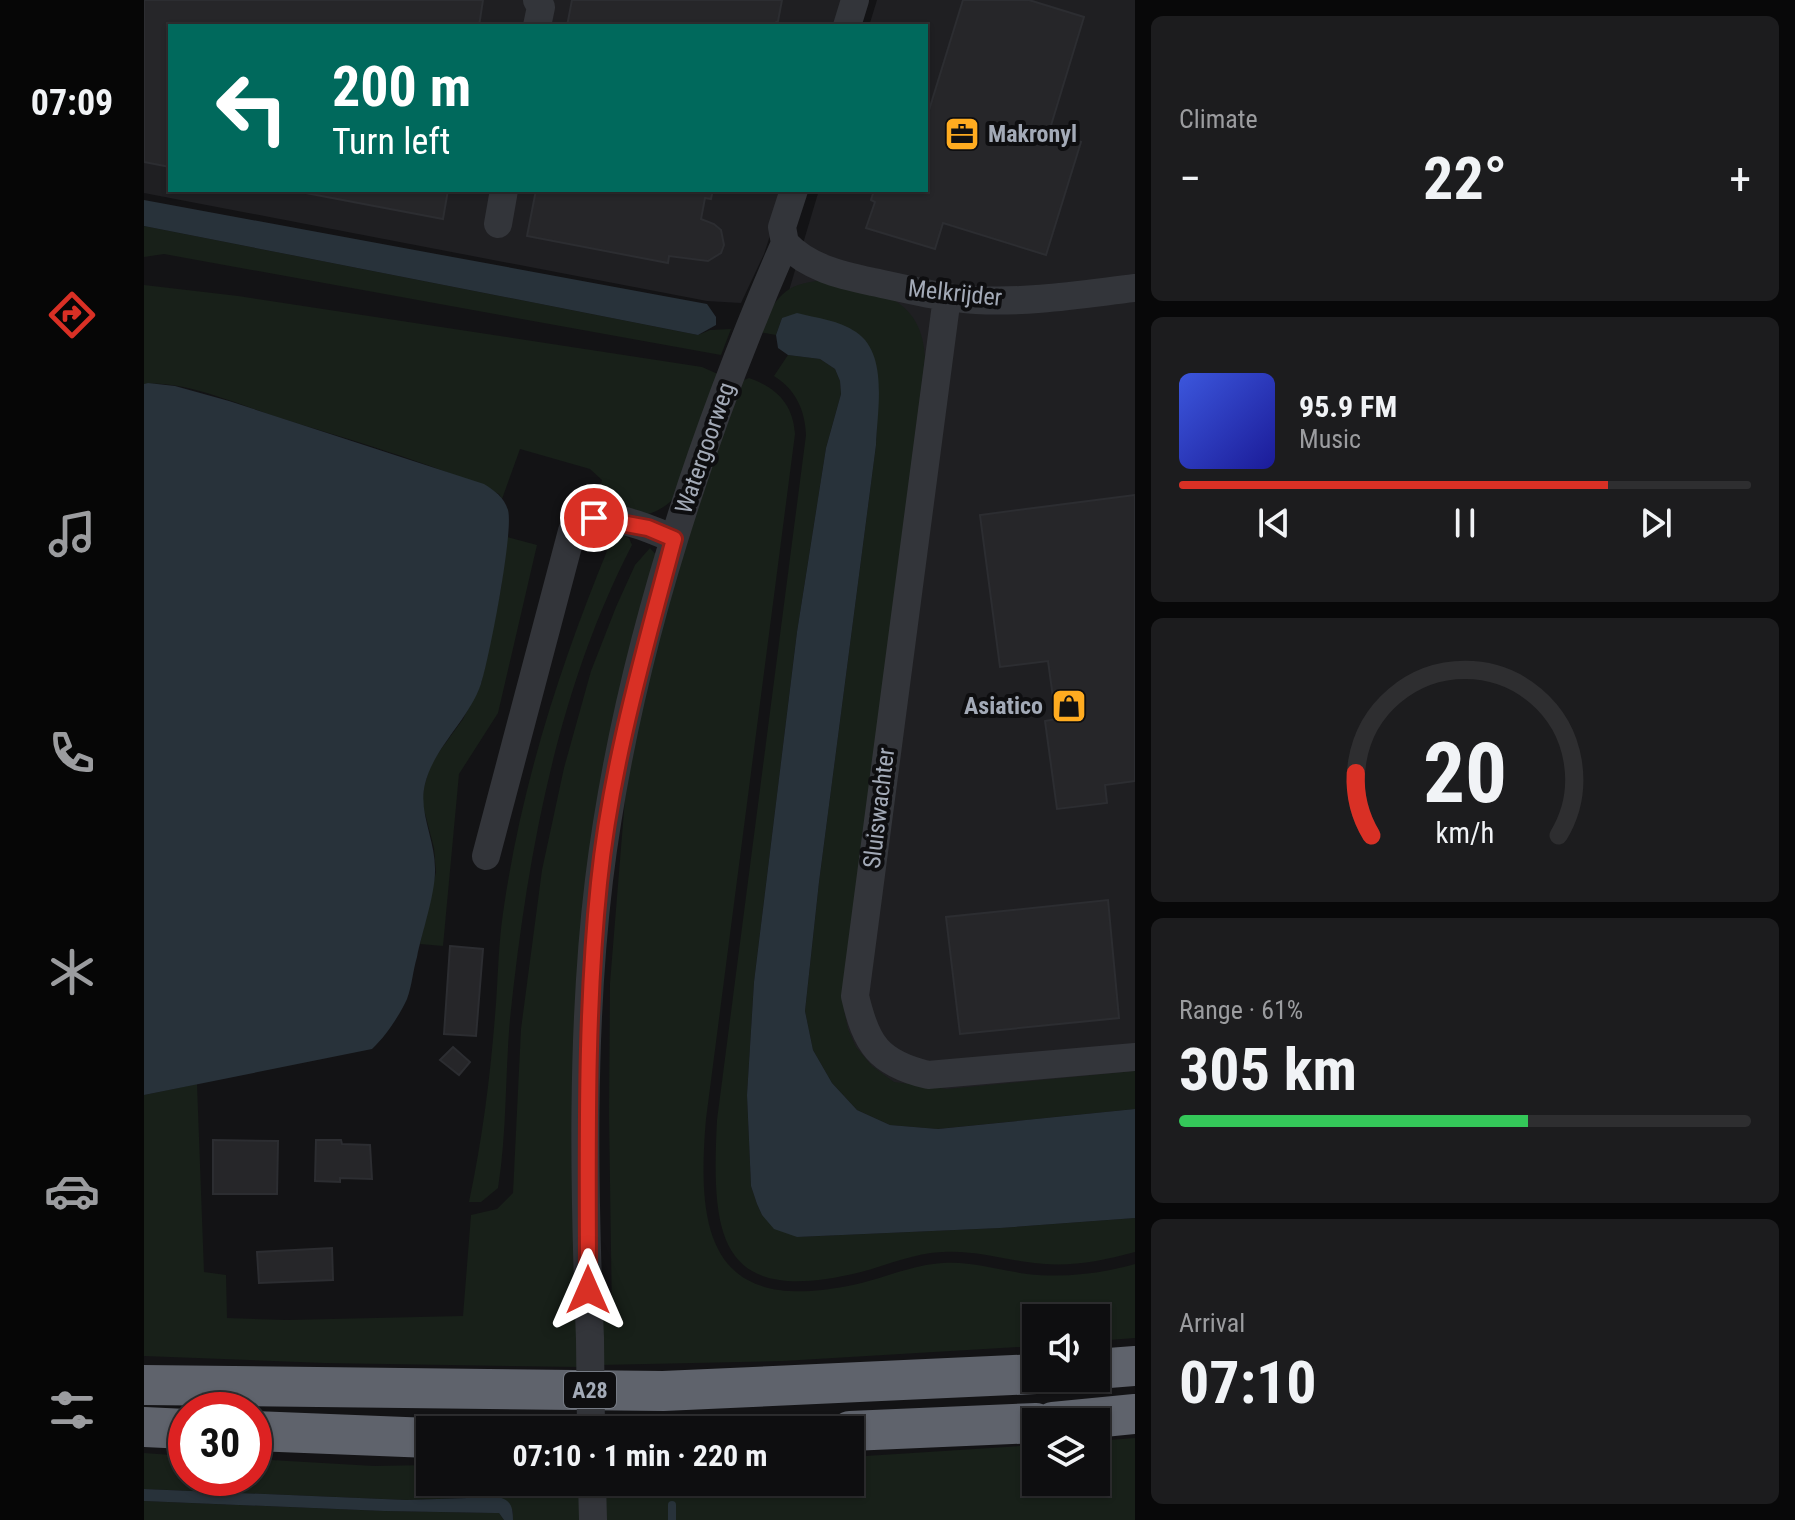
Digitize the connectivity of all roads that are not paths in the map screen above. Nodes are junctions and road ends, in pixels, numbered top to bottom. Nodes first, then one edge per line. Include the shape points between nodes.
1 (537, 0) edge
2 (855, 0) edge
3 (537, 24) edge
4 (848, 24) edge
5 (504, 192) edge
6 (793, 192) edge
7 (498, 224) dead end
8 (785, 243) junction
9 (1135, 288) edge
10 (947, 297) junction
11 (674, 539) junction
12 (486, 856) dead end
13 (1135, 1057) edge
14 (1135, 1366) edge
15 (1110, 1368) edge
16 (1022, 1375) edge
17 (144, 1385) edge
18 (1135, 1414) edge
19 (591, 1416) edge
20 (1110, 1416) edge
21 (1022, 1424) edge
22 (144, 1427) edge
23 (168, 1428) edge
24 (864, 1430) edge
25 (272, 1432) edge
26 (416, 1437) edge

1 - 3 street
2 - 4 street
5 - 7 street
6 - 8 street, Watergoorweg via 782,227
8 - 10 street, Melkrijder via 796,255 834,274
8 - 11 street, Watergoorweg via 739,353
9 - 10 street, Melkrijder via 1023,299
10 - 13 street, Sluiswachter via 855,996 861,1022 878,1053 906,1070 928,1075
11 - 12 street via 606,519 587,520 572,531
11 - 19 street, Watergoorweg, bridge via 626,722 599,880 589,1026
14 - 15 highway
16 - 17 highway, A28 via 663,1391
18 - 20 highway
21 - 24 highway
22 - 23 highway
25 - 26 highway

